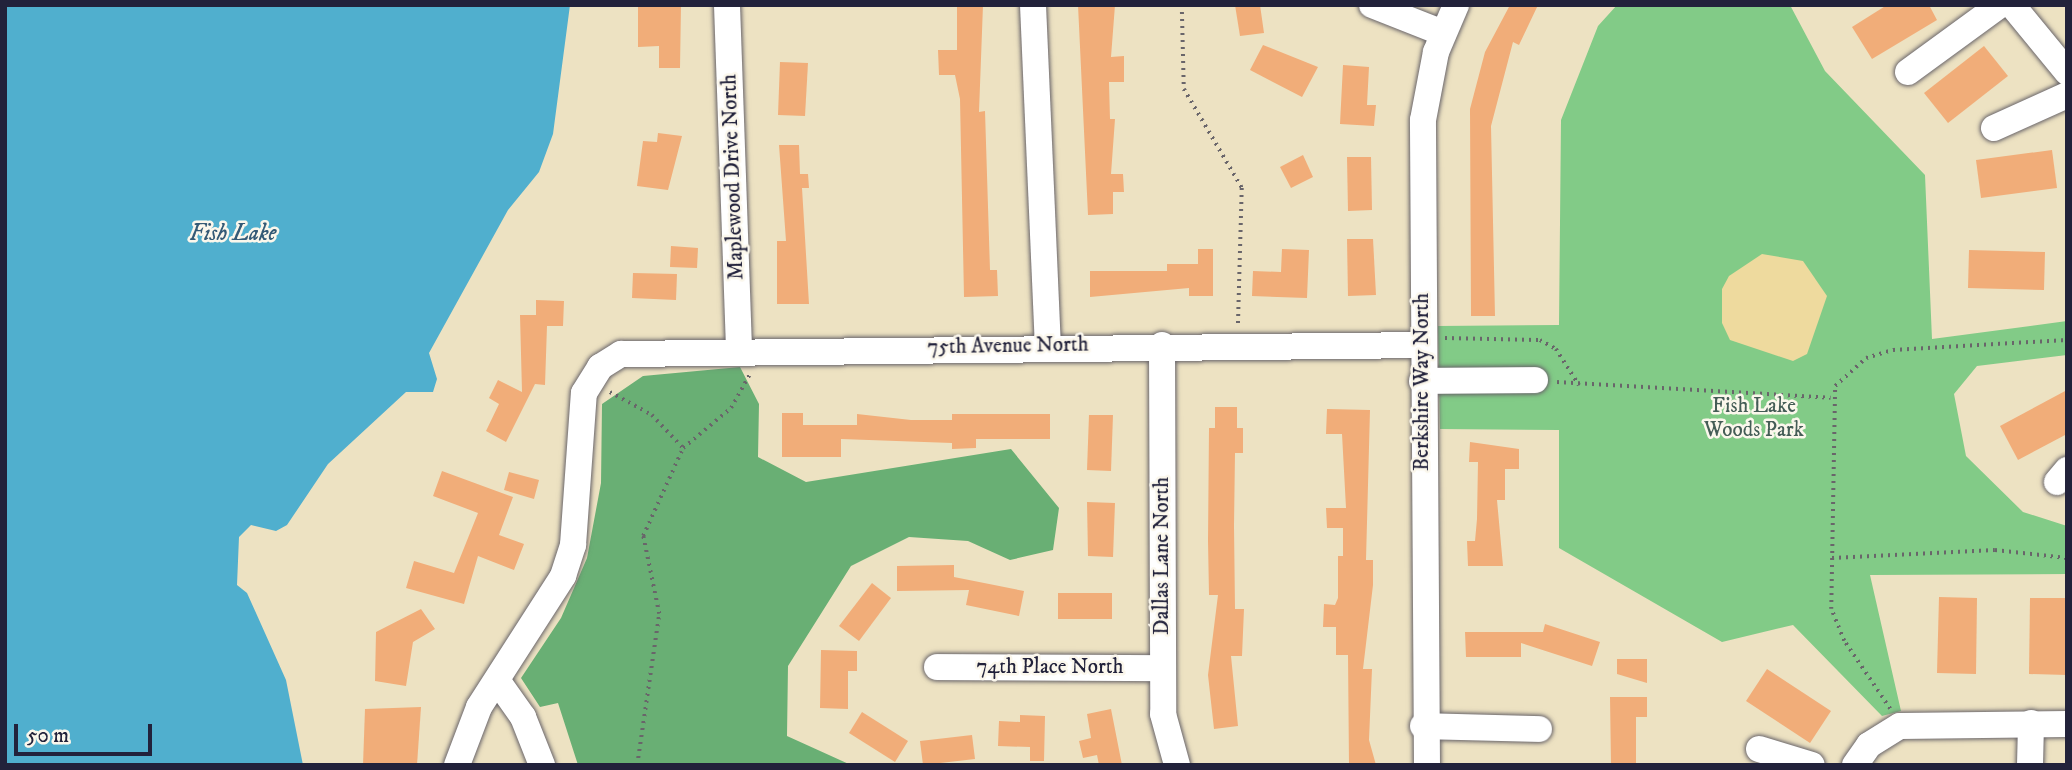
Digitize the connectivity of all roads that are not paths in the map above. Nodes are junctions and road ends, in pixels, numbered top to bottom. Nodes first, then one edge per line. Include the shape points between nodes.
1 (727, 5) edge
2 (1033, 5) edge
3 (1372, 5) edge
4 (1455, 5) edge
5 (2000, 5) edge
6 (2012, 5) edge
7 (1443, 33) junction
8 (1908, 72) dead end
9 (2067, 72) edge
10 (2067, 96) edge
11 (1994, 128) dead end
12 (1162, 345) junction
13 (1421, 345) junction
14 (1048, 346) junction
15 (743, 349) junction
16 (1535, 380) road end
17 (1422, 381) junction
18 (937, 667) dead end
19 (1162, 668) junction
20 (499, 683) junction
21 (2031, 723) junction
22 (2067, 724) edge
23 (1423, 726) junction
24 (1539, 729) dead end
25 (1759, 749) dead end
26 (457, 765) edge
27 (542, 765) edge
28 (1177, 765) edge
29 (1427, 765) edge
30 (1812, 765) edge
31 (1855, 765) edge
32 (2030, 765) edge

1 - 15 street, Maplewood Drive North
2 - 14 street
3 - 7 street
4 - 7 street, Berkshire Way North
5 - 8 street
6 - 9 street
7 - 13 street, Berkshire Way North via 1423,120
10 - 11 street
12 - 13 street, 75th Avenue North
12 - 14 street, 75th Avenue North
12 - 19 street, Dallas Lane North
13 - 17 street, Berkshire Way North
14 - 15 street, 75th Avenue North
15 - 20 street, 75th Avenue North via 637,350 595,373 569,561 549,606
16 - 17 street
17 - 23 street, Berkshire Way North
18 - 19 street, 74th Place North
19 - 28 street, Dallas Lane North via 1167,739
20 - 26 street via 471,723
20 - 27 street via 523,717
21 - 22 street
21 - 31 street via 1900,726 1869,746
21 - 32 street
23 - 24 street
23 - 29 street, Berkshire Way North
25 - 30 street

